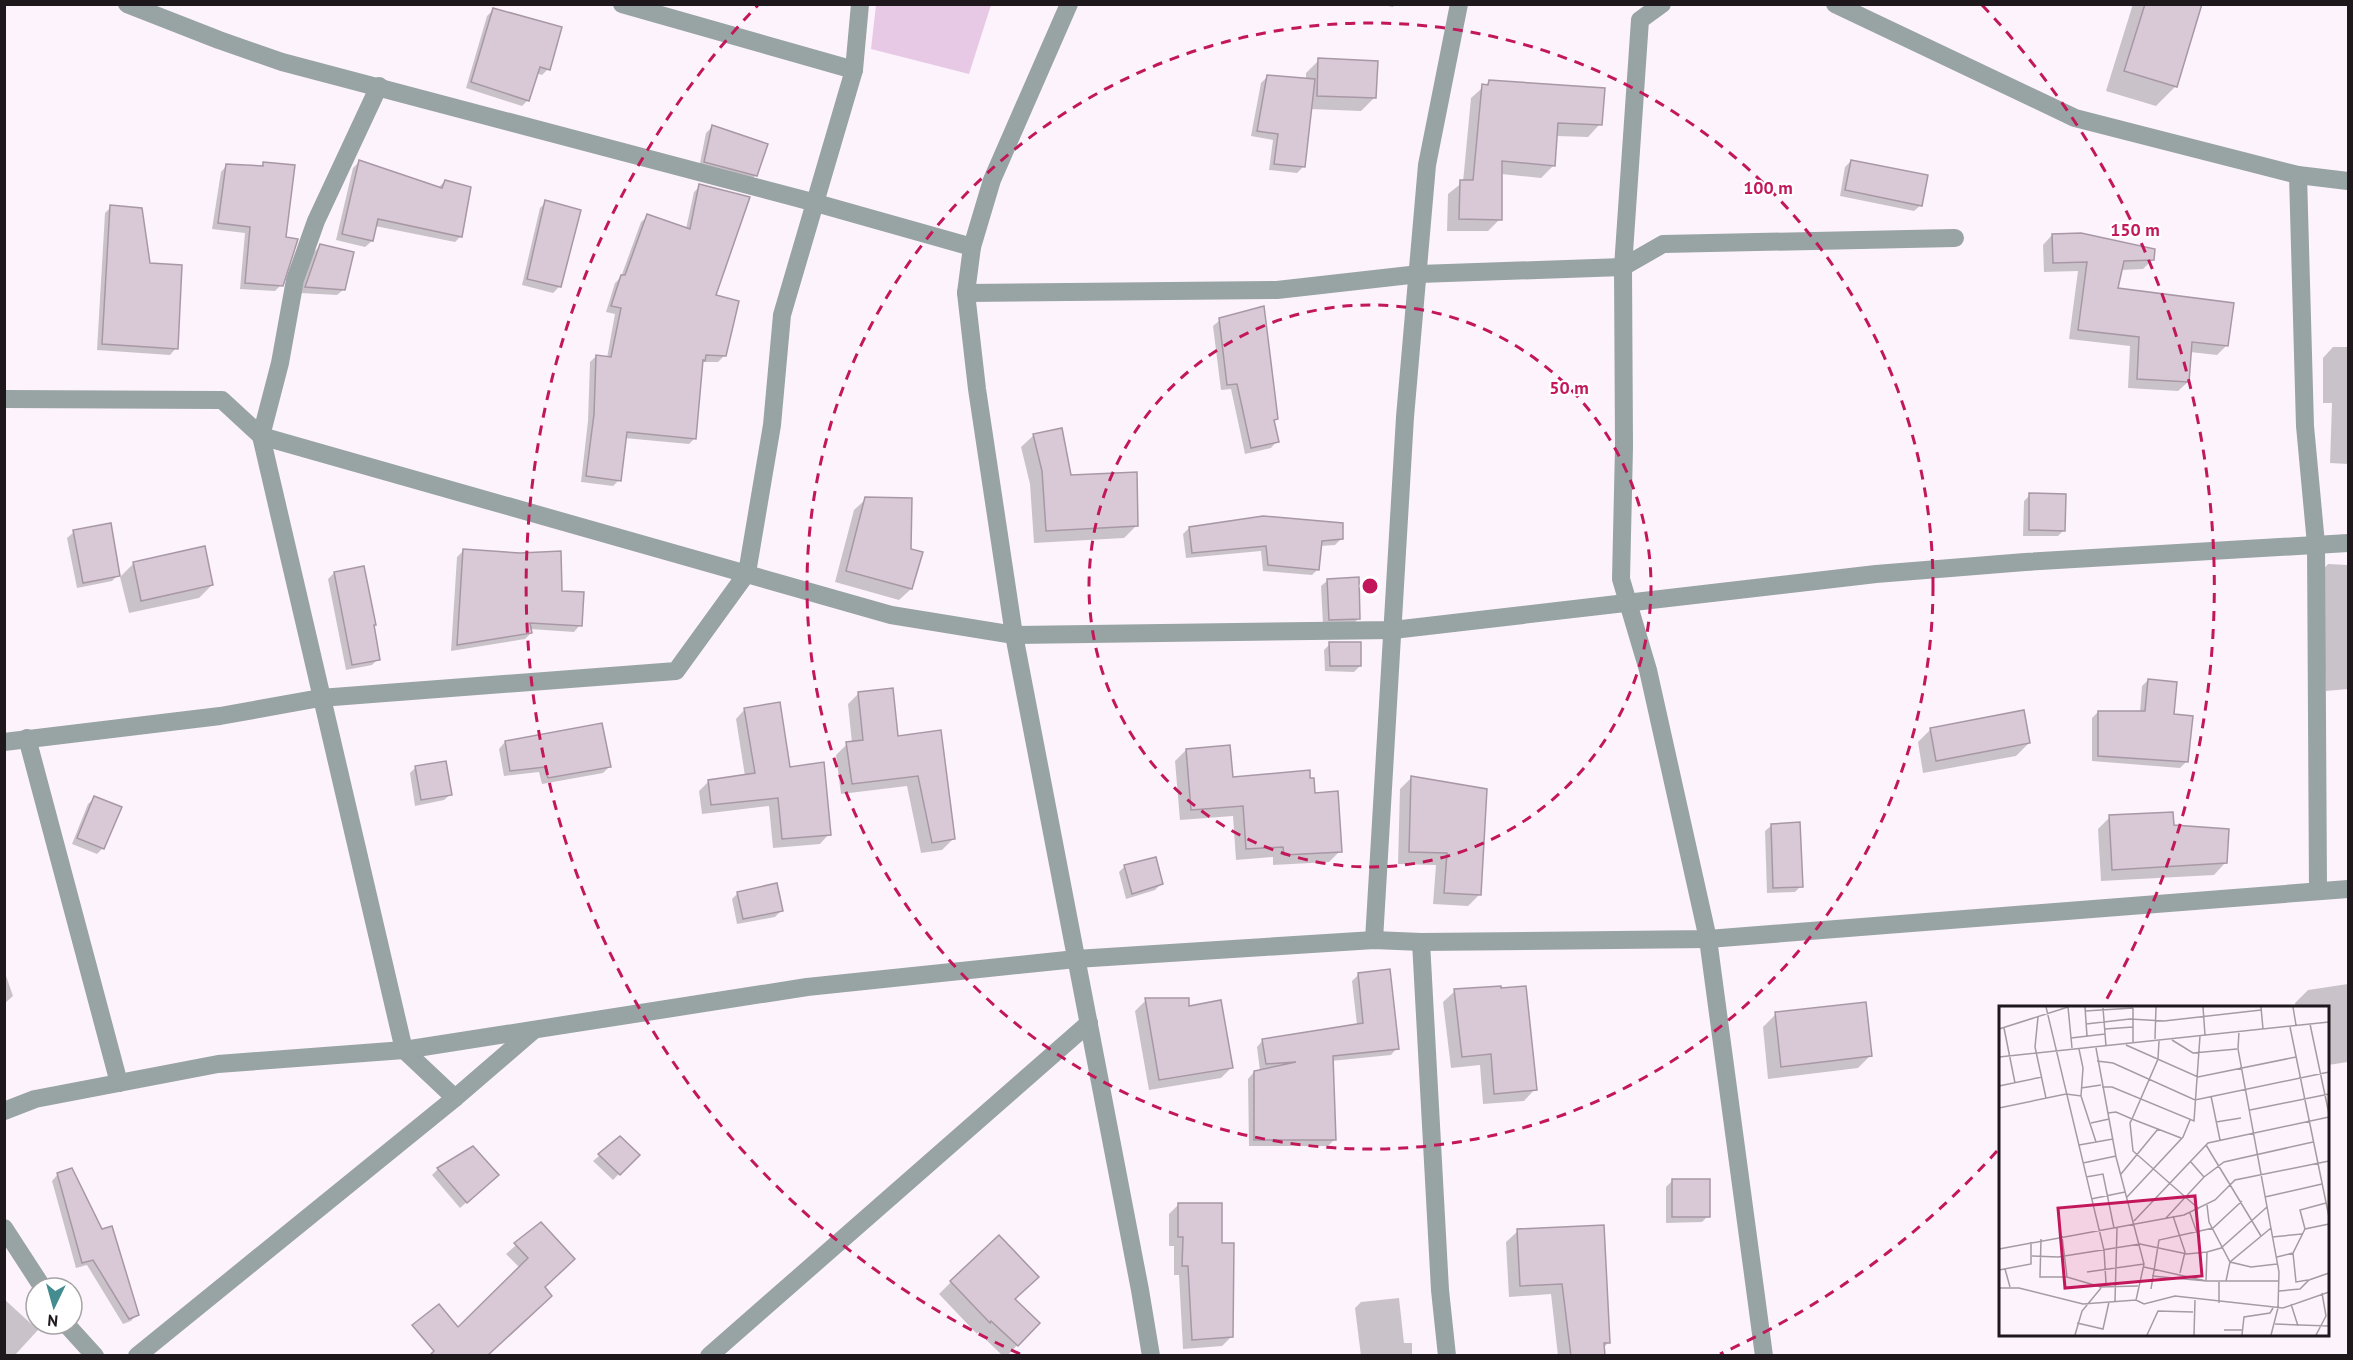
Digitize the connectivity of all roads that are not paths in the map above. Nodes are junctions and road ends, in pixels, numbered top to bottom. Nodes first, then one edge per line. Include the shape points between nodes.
1 (128, 4) edge
2 (622, 4) edge
3 (860, 4) edge
4 (1069, 4) edge
5 (1459, 4) edge
6 (1662, 4) edge
7 (1835, 4) edge
8 (854, 70) junction
9 (379, 86) junction
10 (2298, 175) junction
11 (2349, 181) edge
12 (816, 203) junction
13 (1955, 238) dead end
14 (972, 247) junction
15 (1623, 267) junction
16 (1419, 273) junction
17 (966, 293) junction
18 (4, 399) edge
19 (261, 436) junction
20 (2349, 543) edge
21 (2316, 544) junction
22 (747, 573) junction
23 (1627, 601) junction
24 (1393, 630) junction
25 (1014, 635) junction
26 (320, 698) junction
27 (27, 738) junction
28 (4, 742) edge
29 (2349, 889) edge
30 (2318, 891) junction
31 (1708, 939) junction
32 (1374, 940) junction
33 (1421, 942) junction
34 (1076, 959) junction
35 (1089, 1023) junction
36 (534, 1030) junction
37 (404, 1050) junction
38 (119, 1083) junction
39 (455, 1098) junction
40 (4, 1111) edge
41 (4, 1227) edge
42 (35, 1276) edge
43 (77, 1336) edge
44 (95, 1356) edge
45 (137, 1356) edge
46 (709, 1356) edge
47 (1151, 1356) edge
48 (1447, 1356) edge
49 (1764, 1356) edge

1 - 9 street via 282,62
2 - 8 street
3 - 8 street
4 - 14 street via 992,180
5 - 16 street via 1427,165
6 - 15 street via 1640,20
7 - 10 street via 2075,118
8 - 12 street
9 - 12 street
9 - 19 street via 316,221 296,280
10 - 11 street
10 - 21 street via 2305,426
12 - 14 street
12 - 22 street via 782,315 772,424
13 - 15 street via 1663,244
14 - 17 street
15 - 16 street
15 - 23 street via 1621,579
16 - 17 street via 1277,291
16 - 24 street via 1405,417
17 - 25 street
18 - 19 street via 222,400
19 - 22 street
19 - 26 street
20 - 21 street
21 - 23 street via 1876,574
21 - 30 street
22 - 25 street via 891,615
22 - 26 street via 676,671
23 - 24 street
23 - 31 street via 1648,670
24 - 25 street
24 - 32 street
25 - 34 street
26 - 27 street via 220,716
26 - 37 street
27 - 28 street
27 - 38 street
29 - 30 street
30 - 31 street
31 - 33 street
31 - 49 street
32 - 33 street
32 - 34 street
33 - 48 street
34 - 35 street
34 - 36 street via 807,987
35 - 46 street
35 - 47 street
36 - 37 street
36 - 39 street
37 - 38 street via 218,1064
37 - 39 street
38 - 40 street via 34,1099
39 - 45 street
41 - 42 street
43 - 44 street

